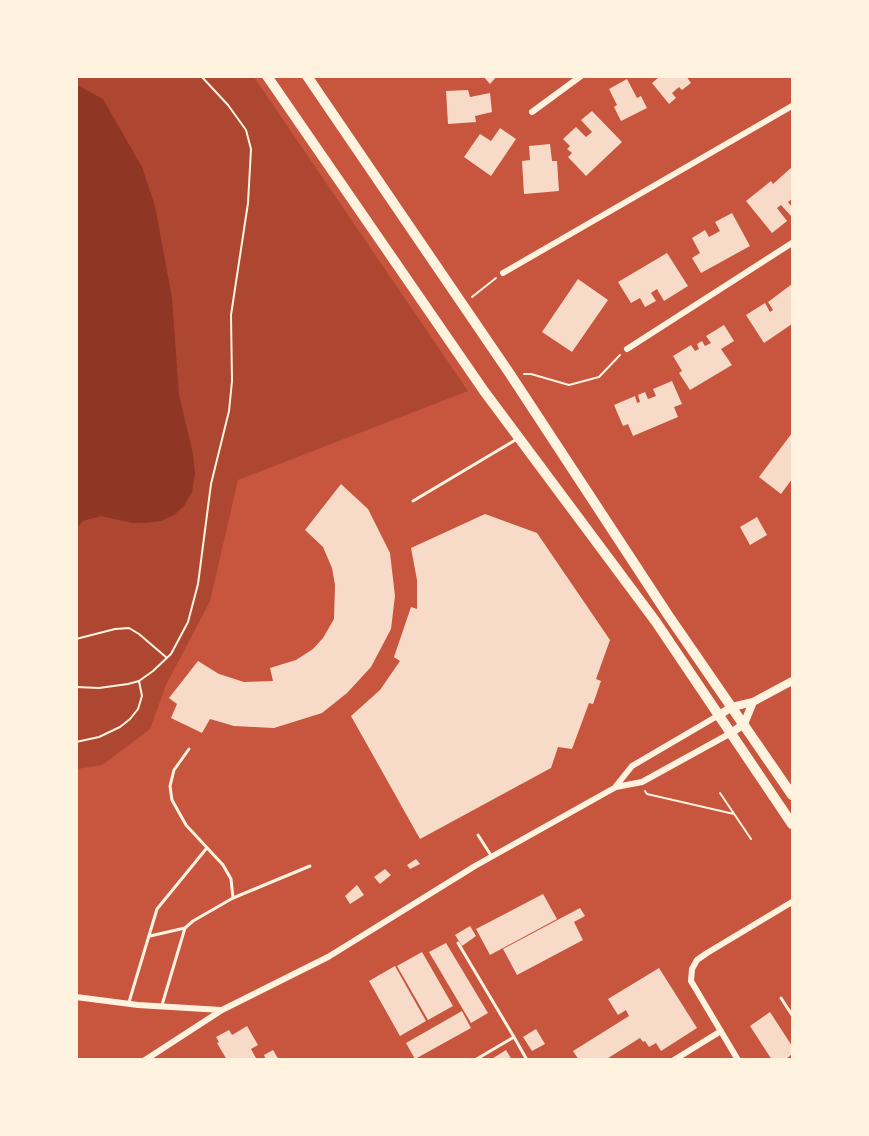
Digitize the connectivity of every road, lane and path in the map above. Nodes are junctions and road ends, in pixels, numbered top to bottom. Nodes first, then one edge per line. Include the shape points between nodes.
1 (201, 76) edge
2 (267, 76) edge
3 (307, 76) edge
4 (582, 76) edge
5 (792, 105) edge
6 (532, 112) dead end
7 (792, 243) edge
8 (503, 273) joint
9 (462, 305) junction
10 (627, 349) joint
11 (510, 375) junction
12 (519, 438) junction
13 (413, 501) dead end
14 (76, 639) edge
15 (167, 658) junction
16 (139, 681) junction
17 (792, 681) edge
18 (76, 687) edge
19 (753, 702) junction
20 (732, 707) junction
21 (719, 715) junction
22 (744, 724) junction
23 (731, 733) junction
24 (76, 742) edge
25 (189, 750) dead end
26 (638, 783) junction
27 (616, 787) junction
28 (720, 793) dead end
29 (792, 795) edge
30 (734, 814) junction
31 (792, 824) edge
32 (478, 835) dead end
33 (751, 839) dead end
34 (207, 849) junction
35 (492, 856) junction
36 (310, 866) dead end
37 (233, 898) junction
38 (792, 903) edge
39 (185, 928) junction
40 (150, 936) junction
41 (458, 943) dead end
42 (76, 998) edge
43 (781, 998) dead end
44 (128, 1004) junction
45 (161, 1007) junction
46 (222, 1010) junction
47 (792, 1015) edge
48 (721, 1031) junction
49 (514, 1037) junction
50 (145, 1059) edge
51 (475, 1059) edge
52 (527, 1059) edge
53 (674, 1059) edge
54 (738, 1059) edge

1 - 15 path via 246,130 251,149 250,173 231,315 229,411 211,484 198,584 188,622
2 - 12 main road
3 - 9 main road
4 - 6 street
5 - 8 street
7 - 10 street
8 - 9 path
9 - 11 main road
10 - 11 path via 599,377 569,385 531,374
11 - 20 main road
12 - 13 lane
12 - 21 main road via 656,622
14 - 15 path via 129,628
15 - 16 path
16 - 18 path via 99,688
16 - 24 path via 142,696 130,719 99,737
17 - 19 street
19 - 20 street
19 - 22 street
20 - 21 street
20 - 22 main road
21 - 23 main road
21 - 27 street via 632,766
22 - 23 street
22 - 29 main road
23 - 26 street
23 - 31 main road
25 - 34 lane via 174,770 171,793 177,811
26 - 27 street
26 - 30 path via 647,794
27 - 35 street
28 - 30 path
30 - 33 path
32 - 35 lane
34 - 37 lane via 231,879
34 - 40 lane via 157,909
35 - 46 street via 328,957
36 - 37 lane
37 - 39 lane
38 - 48 street via 707,953 692,969 691,981
39 - 40 lane
39 - 45 lane
40 - 44 lane
41 - 49 lane
42 - 44 street
43 - 47 lane
44 - 45 street
45 - 46 street
46 - 50 street
48 - 53 street
48 - 54 street
49 - 51 lane
49 - 52 lane

